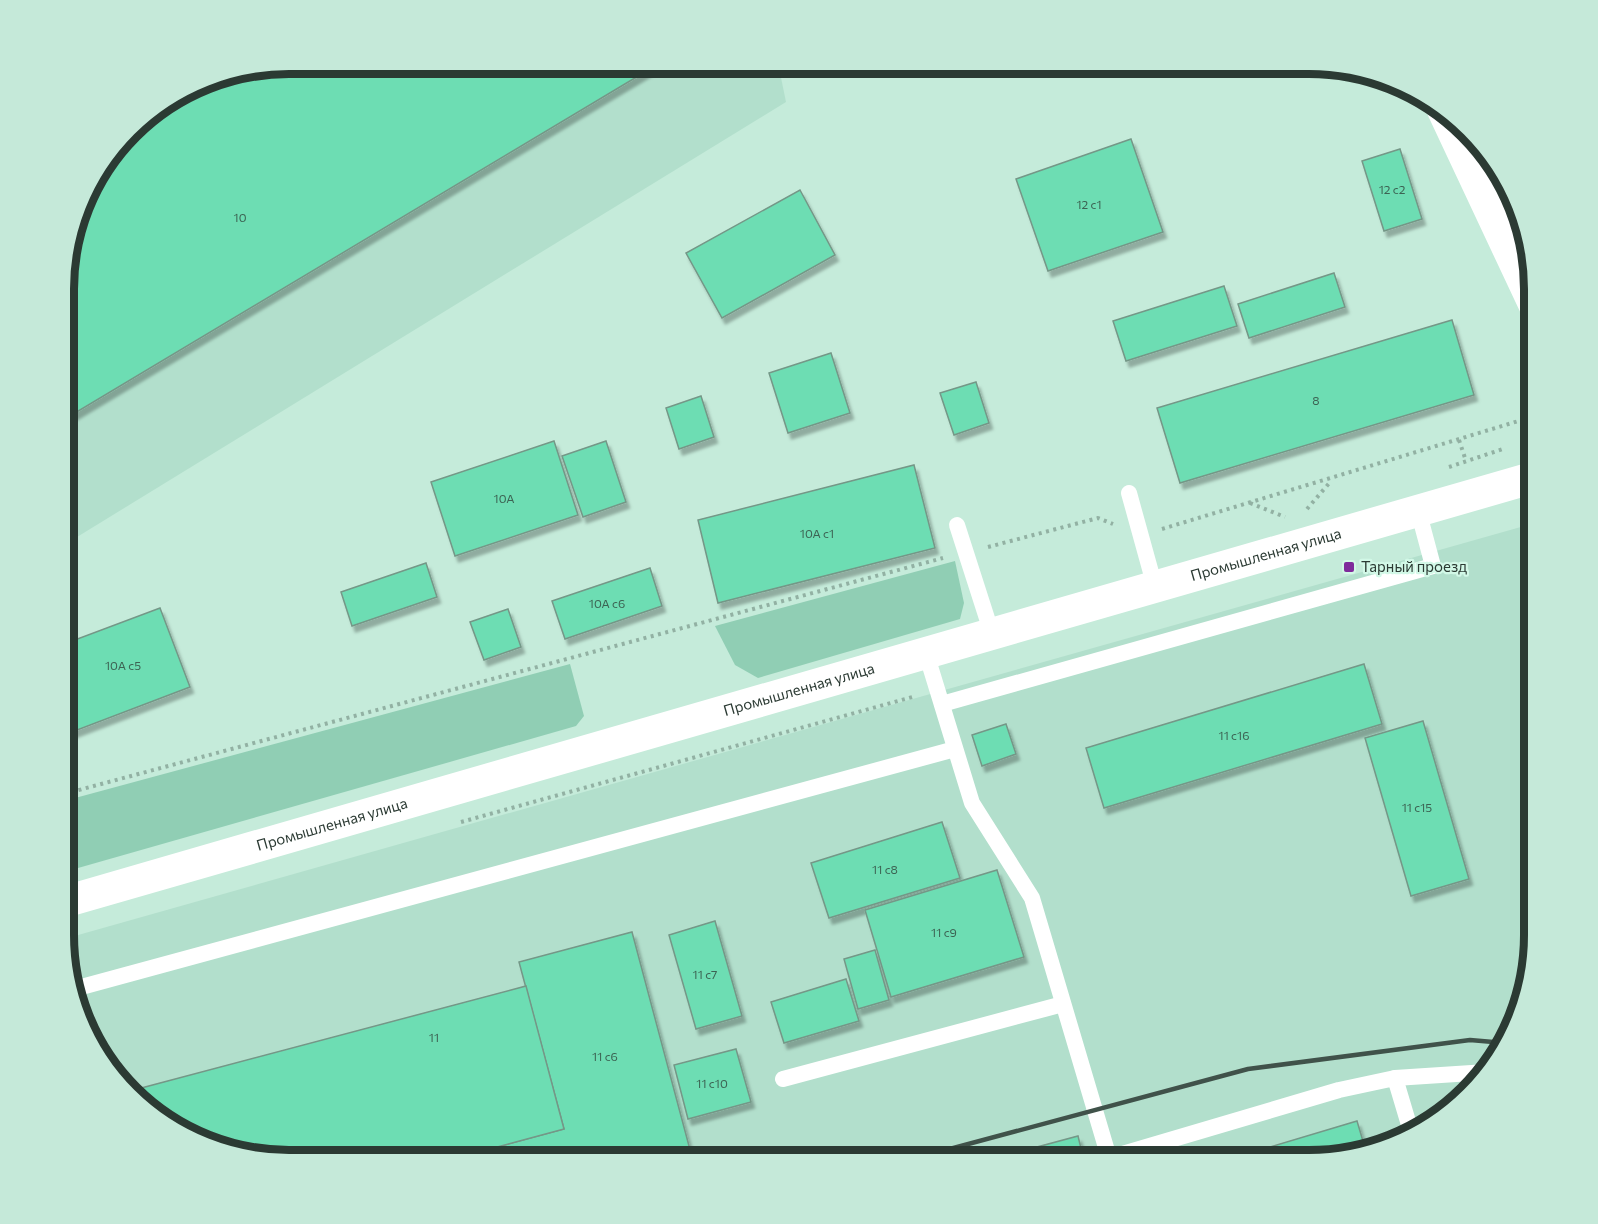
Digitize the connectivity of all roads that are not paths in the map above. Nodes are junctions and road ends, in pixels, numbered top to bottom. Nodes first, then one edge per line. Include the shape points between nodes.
1 (1451, 127) edge
2 (1524, 283) edge
3 (1524, 480) edge
4 (1129, 493) dead end
5 (1418, 510) junction
6 (957, 525) dead end
7 (1155, 587) junction
8 (992, 634) junction
9 (926, 653) junction
10 (940, 697) junction
11 (955, 749) junction
12 (74, 899) edge
13 (80, 986) edge
14 (1064, 1004) junction
15 (1474, 1073) edge
16 (783, 1078) dead end
17 (1395, 1078) junction
18 (1409, 1126) edge
19 (1107, 1150) edge
20 (1140, 1150) edge

1 - 2 street
3 - 5 street, Промышленная улица
4 - 7 lane
5 - 7 street, Промышленная улица
5 - 10 lane via 1433,566
6 - 8 lane
7 - 8 street, Промышленная улица
8 - 9 street, Промышленная улица
9 - 10 lane
9 - 12 street, Промышленная улица
10 - 11 lane
11 - 13 lane
11 - 14 lane via 972,803 1032,898
14 - 16 lane
14 - 19 lane
15 - 17 lane
17 - 18 lane
17 - 20 lane via 1339,1090

